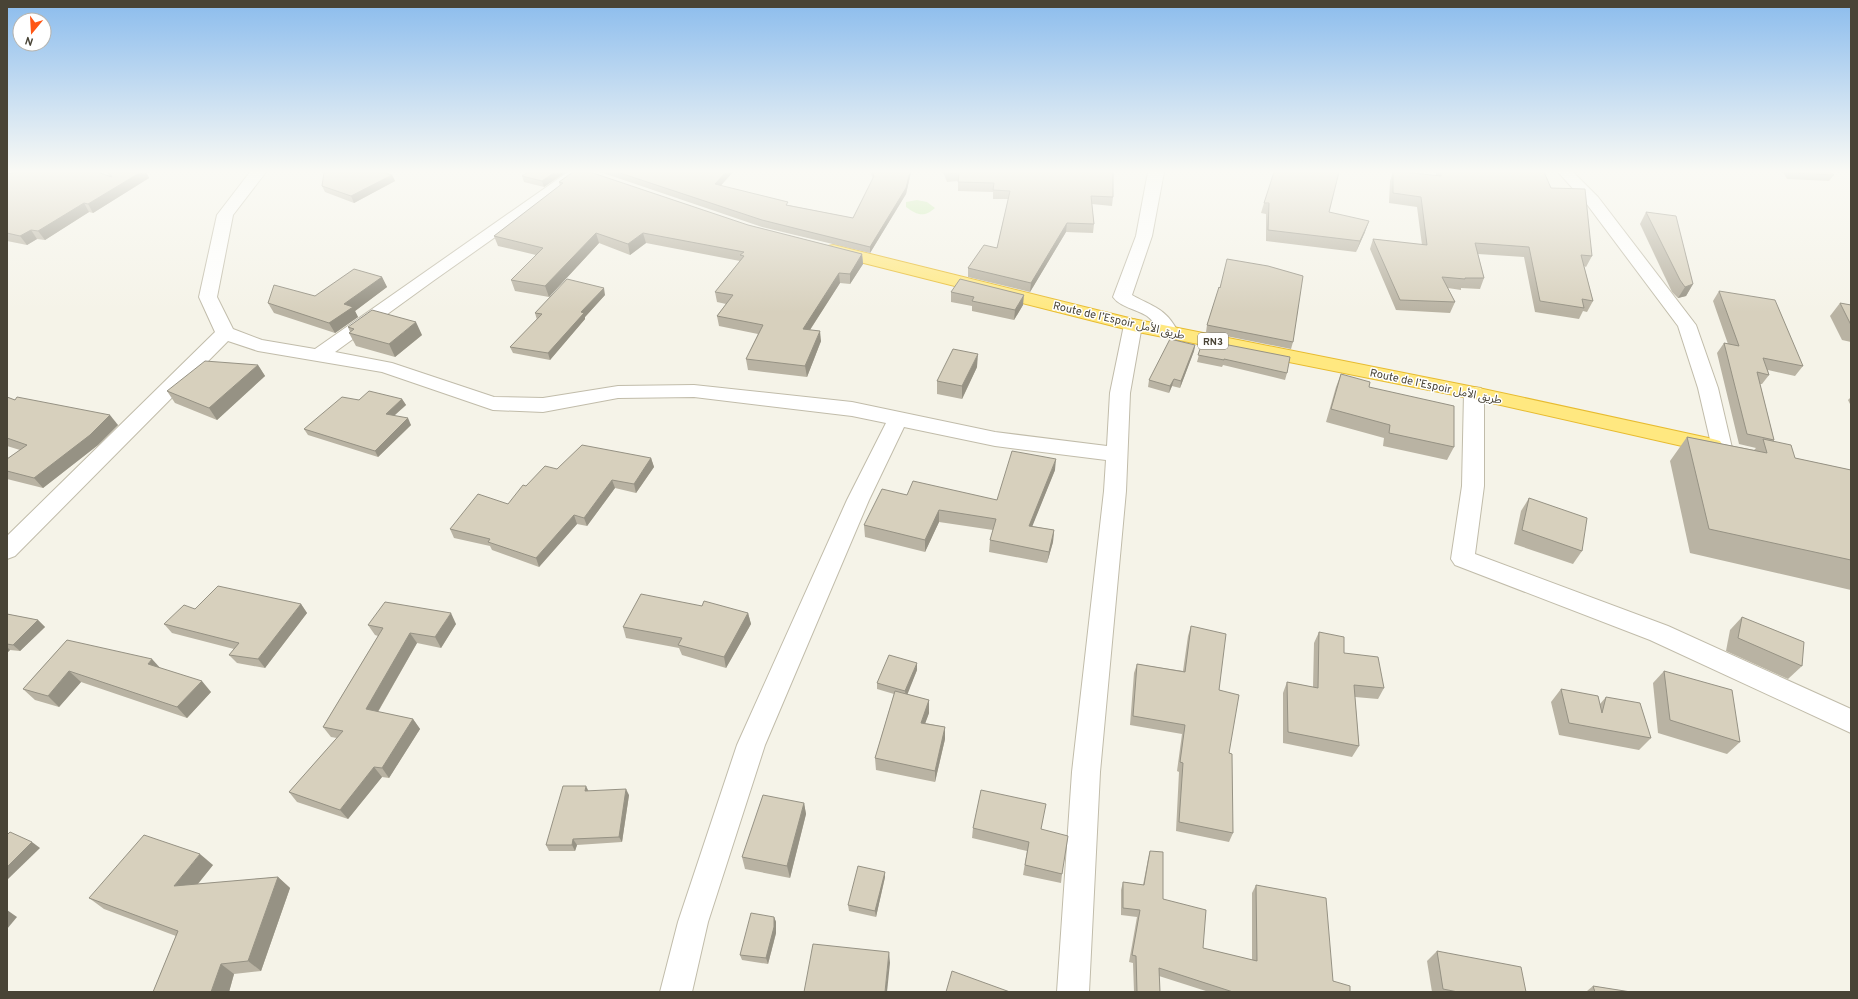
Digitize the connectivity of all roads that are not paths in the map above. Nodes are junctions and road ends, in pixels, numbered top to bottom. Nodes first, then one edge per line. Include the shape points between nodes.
1 (224, 219) edge
2 (511, 219) edge
3 (1147, 219) edge
4 (1606, 219) edge
5 (817, 246) edge
6 (1133, 324) junction
7 (1169, 332) junction
8 (225, 333) junction
9 (318, 356) junction
10 (1474, 393) junction
11 (898, 418) junction
12 (1730, 450) joint
13 (1116, 454) junction
14 (7, 550) edge
15 (1851, 721) edge
16 (676, 992) edge
17 (1073, 992) edge

1 - 8 street via 208,297
2 - 9 street
3 - 7 street via 1144,236 1122,297 1146,308 1161,319
4 - 12 street via 1687,325
5 - 6 highway, Route de l’Espoir طريق الأمل / RN3
6 - 7 highway, Route de l’Espoir طريق الأمل / RN3
6 - 13 street via 1120,393
7 - 10 highway, Route de l’Espoir طريق الأمل / RN3
8 - 9 street via 258,344
8 - 14 street
9 - 11 street via 385,367 493,403 543,405 618,392 694,391 852,409
10 - 12 highway, Route de l’Espoir طريق الأمل / RN3
10 - 15 street via 1473,486 1463,558 1659,633
11 - 13 street via 995,439
11 - 16 street via 858,500 751,745 694,922
13 - 17 street via 1115,491 1086,772

